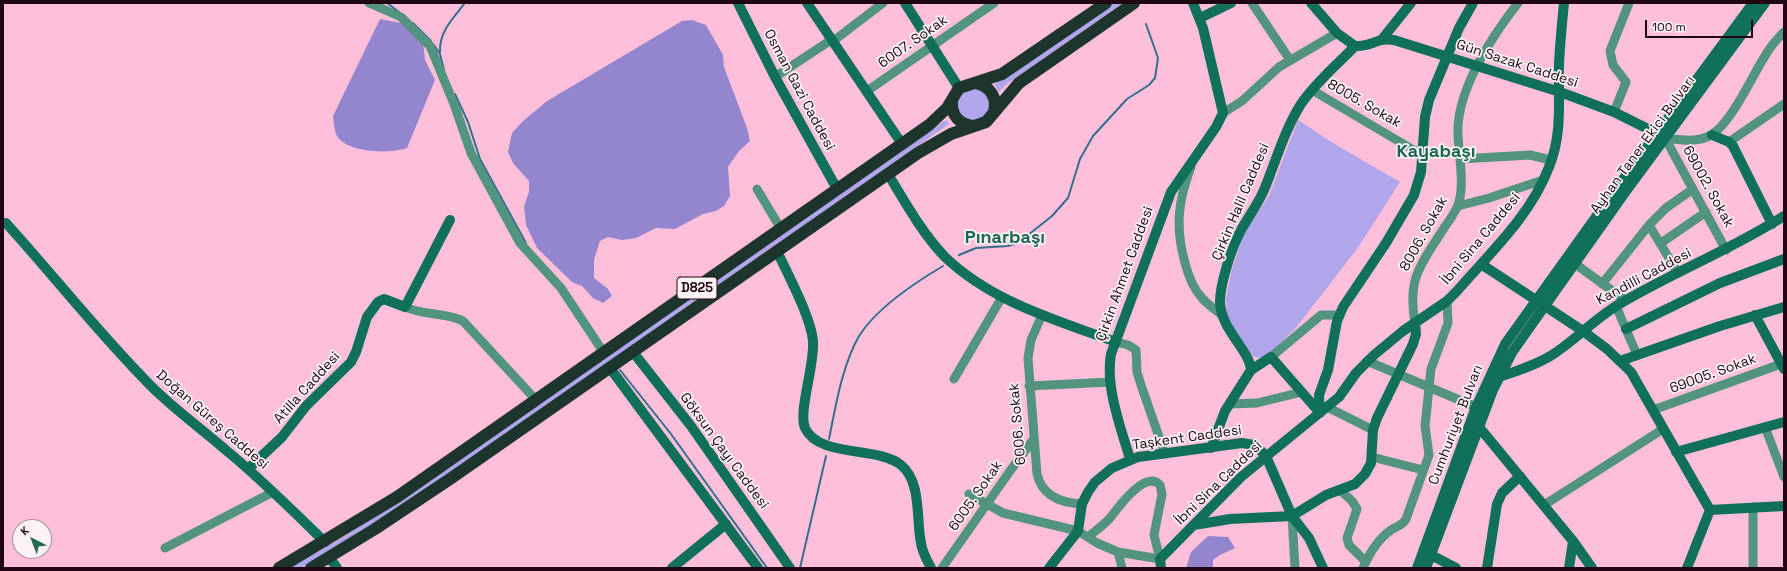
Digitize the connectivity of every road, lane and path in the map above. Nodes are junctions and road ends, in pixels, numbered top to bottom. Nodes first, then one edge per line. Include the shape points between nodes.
1 (369, 3) edge
2 (738, 3) edge
3 (807, 3) edge
4 (883, 3) edge
5 (905, 3) edge
6 (994, 3) edge
7 (1106, 3) edge
8 (1134, 3) edge
9 (1193, 3) edge
10 (1231, 3) edge
11 (1252, 3) edge
12 (1311, 3) edge
13 (1411, 3) edge
14 (1473, 3) edge
15 (1518, 3) edge
16 (1564, 3) edge
17 (1629, 3) edge
18 (1753, 3) edge
19 (1765, 3) edge
20 (1200, 18) junction
21 (1337, 32) junction
22 (1784, 32) edge
23 (1383, 38) junction
24 (831, 41) junction
25 (933, 45) junction
26 (1355, 46) junction
27 (1447, 56) junction
28 (1290, 60) junction
29 (1477, 66) junction
30 (775, 77) junction
31 (975, 83) junction
32 (959, 88) junction
33 (1312, 90) junction
34 (867, 91) junction
35 (1560, 92) junction
36 (952, 101) junction
37 (1784, 104) edge
38 (1614, 112) junction
39 (1223, 113) junction
40 (992, 115) junction
41 (973, 126) junction
42 (1712, 134) junction
43 (1661, 136) junction
44 (1729, 142) junction
45 (902, 144) junction
46 (1422, 155) junction
47 (1196, 156) junction
48 (1460, 159) junction
49 (1551, 160) junction
50 (888, 174) junction
51 (1543, 180) junction
52 (757, 189) dead end
53 (837, 189) junction
54 (1693, 189) junction
55 (1458, 206) junction
56 (1706, 212) junction
57 (1784, 216) edge
58 (450, 220) dead end
59 (6, 223) dead end
60 (1772, 224) junction
61 (1649, 225) junction
62 (781, 229) junction
63 (1661, 243) junction
64 (1726, 250) junction
65 (778, 251) junction
66 (1784, 259) edge
67 (1574, 263) junction
68 (1481, 264) junction
69 (1678, 273) junction
70 (1602, 284) junction
71 (1002, 297) junction
72 (1625, 300) junction
73 (1447, 301) junction
74 (1540, 302) junction
75 (1616, 306) junction
76 (405, 307) junction
77 (1784, 307) edge
78 (1042, 315) junction
79 (1339, 315) junction
80 (1755, 315) junction
81 (1223, 316) junction
82 (1415, 323) junction
83 (1626, 329) junction
84 (1583, 331) junction
85 (1116, 342) junction
86 (604, 352) junction
87 (633, 352) junction
88 (1636, 355) junction
89 (1271, 357) junction
90 (1620, 361) junction
91 (1367, 362) junction
92 (1783, 367) edge
93 (610, 368) junction
94 (1251, 370) junction
95 (1399, 375) junction
96 (1499, 377) junction
97 (954, 379) dead end
98 (1111, 382) junction
99 (1029, 386) junction
100 (1429, 388) junction
101 (1302, 392) junction
102 (536, 400) junction
103 (1230, 404) junction
104 (1476, 407) junction
105 (1324, 410) junction
106 (1653, 410) junction
107 (1784, 422) edge
108 (1479, 427) junction
109 (1765, 427) junction
110 (1663, 429) junction
111 (1373, 430) junction
112 (1033, 440) junction
113 (1211, 448) junction
114 (1676, 452) junction
115 (1165, 454) junction
116 (1266, 456) junction
117 (1372, 458) junction
118 (1130, 459) junction
119 (248, 469) junction
120 (1423, 470) junction
121 (1520, 476) junction
122 (1784, 477) edge
123 (1340, 490) junction
124 (273, 492) junction
125 (970, 494) dead end
126 (1082, 504) junction
127 (986, 505) junction
128 (1544, 505) junction
129 (1784, 506) edge
130 (1753, 507) junction
131 (1710, 510) junction
132 (1292, 516) junction
133 (726, 524) junction
134 (1194, 525) junction
135 (1078, 531) junction
136 (1088, 537) junction
137 (1573, 541) junction
138 (325, 542) junction
139 (165, 548) dead end
140 (1118, 552) junction
141 (1431, 555) junction
142 (329, 557) junction
143 (1160, 564) edge
144 (1364, 565) edge
145 (317, 566) edge
146 (279, 568) edge
147 (337, 568) edge
148 (672, 568) edge
149 (758, 568) edge
150 (790, 568) edge
151 (931, 568) edge
152 (942, 568) edge
153 (1049, 568) edge
154 (1122, 568) edge
155 (1295, 568) edge
156 (1323, 568) edge
157 (1417, 568) edge
158 (1426, 568) edge
159 (1456, 568) edge
160 (1487, 568) edge
161 (1569, 568) edge
162 (1592, 568) edge
163 (1687, 568) edge
164 (1753, 568) edge

1 - 86 street via 401,17 430,46 471,153 520,243 561,288
2 - 30 street, Osman Gazi Caddesi
3 - 24 street
4 - 24 street
5 - 25 street
6 - 25 street, 6007. Sokak
7 - 31 highway via 1009,69 995,77
8 - 40 highway, D825 via 1019,83
9 - 20 street
10 - 20 street
11 - 28 street
12 - 21 street
13 - 23 street
14 - 27 street
15 - 29 street, 8006. Sokak
16 - 35 street, İbni Sina Caddesi via 1559,64
17 - 38 street via 1610,52 1613,65 1626,82
18 - 43 street, Ayhan Taner Ekici Bulvarı
19 - 43 street, Ayhan Taner Ekici Bulvarı
20 - 39 street
21 - 26 street
21 - 28 street
22 - 42 street via 1765,55 1728,118
23 - 26 street via 1367,45
23 - 27 street, Gün Sazak Caddesi
24 - 30 street
24 - 34 street
25 - 32 street
25 - 34 street, 6007. Sokak
26 - 33 street, Çirkin Halil Caddesi
27 - 29 street, Gün Sazak Caddesi
27 - 46 street via 1427,108
28 - 39 street via 1273,71 1242,102
29 - 35 street, Gün Sazak Caddesi
29 - 48 street, 8006. Sokak via 1461,108 1458,126
30 - 53 street, Osman Gazi Caddesi
31 - 32 highway
31 - 40 highway via 986,87 993,95 995,105
32 - 36 highway, D825
33 - 46 street, 8005. Sokak
33 - 81 street, Çirkin Halil Caddesi via 1289,126 1264,190 1237,239 1221,296
34 - 45 street
35 - 38 street, Gün Sazak Caddesi
35 - 49 street, İbni Sina Caddesi via 1559,127
36 - 41 highway via 952,111 958,120
36 - 45 highway, D825 via 937,118
37 - 44 street
38 - 43 street, Gün Sazak Caddesi
39 - 47 street, Çirkin Ahmet Caddesi
40 - 41 highway, D825 via 986,122
41 - 50 highway, D825 via 939,139
42 - 43 street via 1688,140
42 - 44 street
43 - 54 street, 69002. Sokak
43 - 67 street, Ayhan Taner Ekici Bulvarı
43 - 74 street, Ayhan Taner Ekici Bulvarı
44 - 60 street
45 - 53 highway, D825
46 - 79 street via 1420,179 1414,195
47 - 81 street via 1179,208 1179,240 1187,272 1194,287 1202,299
47 - 85 street, Çirkin Ahmet Caddesi via 1167,201
48 - 49 street via 1530,155
48 - 55 street, 8006. Sokak
49 - 51 street, İbni Sina Caddesi
50 - 65 highway, D825
50 - 71 street via 923,229 945,256 971,278
51 - 55 street
51 - 68 street, İbni Sina Caddesi via 1529,206
52 - 62 street
53 - 62 highway, D825
54 - 56 street, 69002. Sokak
54 - 61 street via 1666,208
55 - 82 street, 8006. Sokak via 1414,279 1412,302
56 - 63 street
56 - 64 street, 69002. Sokak
57 - 60 street, Kandilli Caddesi
58 - 76 street
59 - 119 street, Doğan Güreş Caddesi via 111,344 152,387 185,418
60 - 64 street, Kandilli Caddesi
61 - 63 street
61 - 70 street
62 - 86 highway, D825
63 - 69 street
64 - 69 street, Kandilli Caddesi
65 - 87 highway, D825
65 - 151 street via 813,339 813,364 804,411 806,428 813,437 824,444 892,460 904,468 912,480 921,547
66 - 83 street via 1720,283
67 - 70 street
67 - 74 street, Ayhan Taner Ekici Bulvarı
68 - 73 street, İbni Sina Caddesi
68 - 74 street
69 - 72 street, Kandilli Caddesi
70 - 72 street
71 - 78 street
71 - 97 street
72 - 75 street, Kandilli Caddesi
73 - 82 street, İbni Sina Caddesi
73 - 100 street via 1448,323 1434,360
74 - 84 street
74 - 96 street, Cumhuriyet Bulvarı
74 - 104 street, Cumhuriyet Bulvarı via 1505,344
75 - 83 street
75 - 84 street, Kandilli Caddesi
76 - 102 street via 420,313 463,321
76 - 119 street, Atilla Caddesi via 384,299 378,302 364,322 356,352 350,362 306,406 288,431
77 - 80 street
78 - 85 street
78 - 99 street, 6006. Sokak via 1029,350
79 - 89 street via 1321,315
79 - 105 street via 1328,370 1319,394
80 - 88 street
80 - 92 street
81 - 94 street, Çirkin Halil Caddesi via 1249,361
82 - 91 street, İbni Sina Caddesi
82 - 95 street via 1415,339
83 - 88 street
84 - 90 street
84 - 96 street, Kandilli Caddesi via 1542,361
85 - 98 street, Çirkin Ahmet Caddesi via 1110,362
85 - 115 street via 1136,350 1140,385
86 - 102 highway, D825
87 - 93 highway, D825
87 - 150 street, Göksun Çayı Caddesi via 699,438
88 - 90 street
89 - 94 street
89 - 101 street
90 - 106 street via 1631,372
91 - 95 street
91 - 105 street, İbni Sina Caddesi via 1339,397
92 - 106 street, 69005. Sokak
93 - 133 street
93 - 142 highway, D825 via 450,479
94 - 103 street
95 - 100 street
95 - 111 street
96 - 108 street, Cumhuriyet Bulvarı
98 - 99 street
98 - 118 street, Çirkin Ahmet Caddesi via 1118,421
99 - 112 street, 6006. Sokak
100 - 104 street
100 - 120 street via 1425,426 1429,455
101 - 103 street via 1257,403
101 - 105 street
102 - 138 highway, D825 via 398,497
103 - 113 street via 1221,419
104 - 157 street, Cumhuriyet Bulvarı
105 - 111 street
105 - 116 street, İbni Sina Caddesi
106 - 110 street
107 - 109 street
108 - 121 street
108 - 141 street, Cumhuriyet Bulvarı
109 - 114 street
109 - 122 street
110 - 114 street
110 - 128 street
111 - 117 street
112 - 126 street, 6006. Sokak via 1036,474 1042,487 1061,501
112 - 127 street, 6005. Sokak
113 - 115 street, Taşkent Caddesi
113 - 116 street, Taşkent Caddesi via 1249,443 1259,448
114 - 131 street
115 - 118 street, Taşkent Caddesi
116 - 132 street
116 - 134 street, İbni Sina Caddesi via 1241,477
117 - 120 street
117 - 123 street via 1369,469 1361,480
118 - 126 street, Taşkent Caddesi via 1102,475
119 - 124 street, Doğan Güreş Caddesi
120 - 144 street via 1403,524 1380,540
121 - 128 street
121 - 160 street via 1502,493 1496,504
123 - 132 street via 1313,502
123 - 144 street via 1352,501 1356,509 1348,534 1349,545
124 - 138 street, Doğan Güreş Caddesi
124 - 139 street
125 - 127 street
126 - 135 street, Taşkent Caddesi
127 - 135 street via 1013,516
127 - 152 street, 6005. Sokak
128 - 137 street
129 - 130 street
130 - 131 street
130 - 164 street
131 - 163 street
132 - 134 street via 1230,518
132 - 155 street
132 - 156 street via 1310,538
133 - 148 street
133 - 149 street
134 - 143 street, İbni Sina Caddesi
135 - 136 street
135 - 153 street
136 - 140 street
136 - 143 street via 1110,518 1126,496 1149,482 1158,483 1162,494 1154,535
137 - 161 street
137 - 162 street
138 - 146 highway, D825
140 - 143 street
140 - 154 street
141 - 158 street, Cumhuriyet Bulvarı
141 - 159 street
142 - 145 highway, D825
142 - 147 street

